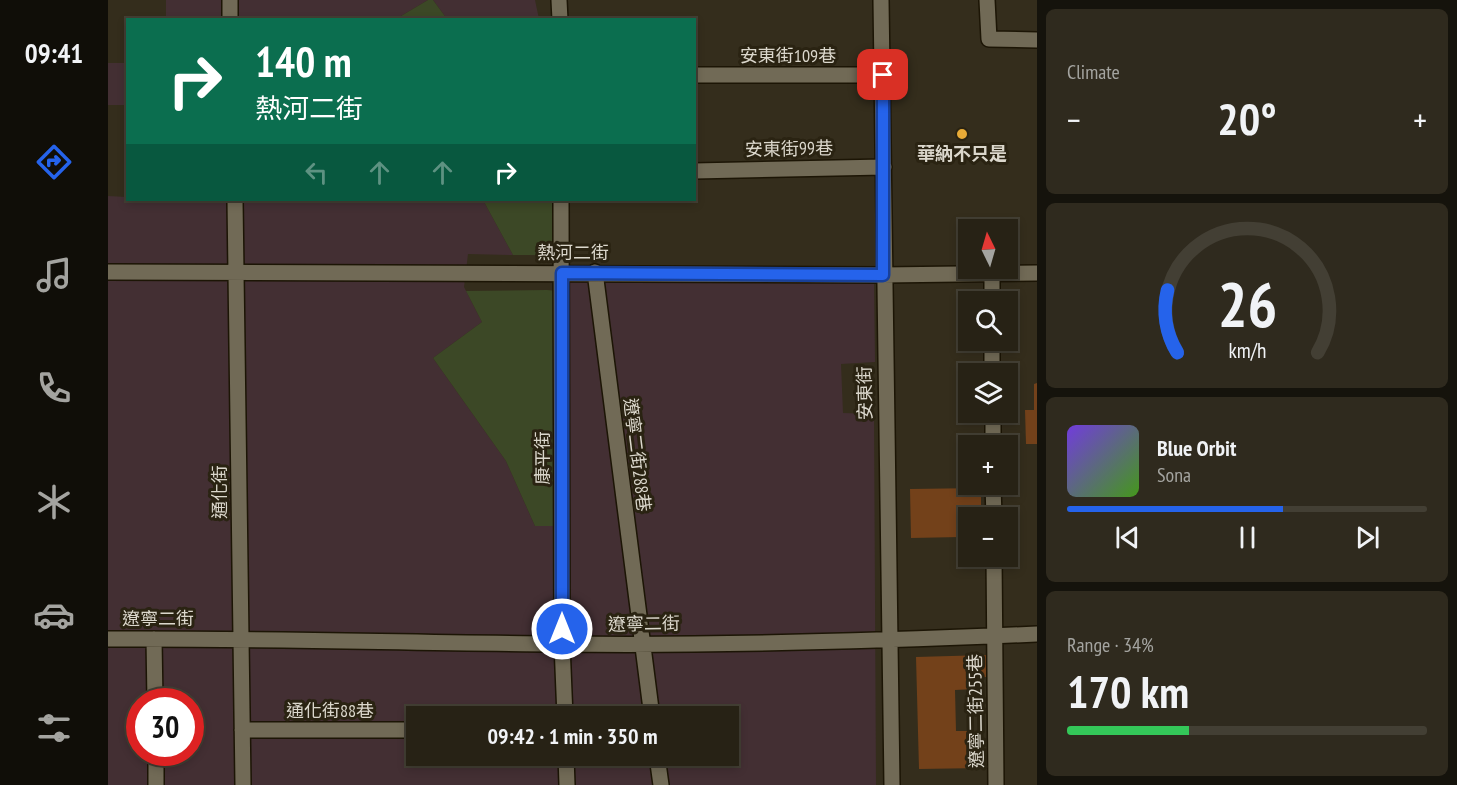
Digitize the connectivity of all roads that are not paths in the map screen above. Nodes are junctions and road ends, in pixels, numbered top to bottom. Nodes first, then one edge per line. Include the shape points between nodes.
1 (230, 0) edge
2 (559, 0) edge
3 (881, 0) edge
4 (987, 0) edge
5 (230, 18) edge
6 (560, 18) edge
7 (1037, 40) edge
8 (696, 75) edge
9 (883, 75) junction
10 (884, 167) junction
11 (696, 171) edge
12 (235, 201) edge
13 (561, 201) edge
14 (238, 271) junction
15 (108, 272) edge
16 (595, 272) junction
17 (562, 273) junction
18 (1018, 273) edge
19 (1037, 273) edge
20 (958, 274) edge
21 (883, 275) junction
22 (994, 567) edge
23 (1037, 633) edge
24 (995, 636) junction
25 (240, 638) junction
26 (108, 639) edge
27 (154, 639) junction
28 (888, 640) junction
29 (641, 643) junction
30 (562, 644) junction
31 (155, 688) edge
32 (565, 706) edge
33 (650, 706) edge
34 (242, 730) junction
35 (406, 730) edge
36 (156, 766) edge
37 (566, 766) edge
38 (658, 766) edge
39 (156, 785) edge
40 (243, 785) edge
41 (567, 785) edge
42 (661, 785) edge
43 (892, 785) edge
44 (996, 785) edge

1 - 5 street
2 - 6 street
3 - 9 street, 安東街
4 - 7 street via 988,39
8 - 9 street, 安東街109巷
9 - 10 street, 安東街
10 - 11 street, 安東街99巷
10 - 21 street, 安東街
12 - 14 street, 通化街
13 - 17 street, 康平街
14 - 15 street, 熱河二街
14 - 17 street, 熱河二街
14 - 25 street, 通化街
16 - 17 street, 熱河二街
16 - 21 street, 熱河二街
16 - 29 street, 遼寧二街288巷
17 - 30 street, 康平街
18 - 19 street, 熱河二街
20 - 21 street, 熱河二街
21 - 28 street, 安東街
22 - 24 street, 遼寧二街255巷
23 - 24 street, 遼寧二街
24 - 28 street, 遼寧二街
24 - 44 street, 遼寧二街255巷
25 - 27 street, 遼寧二街
25 - 30 street, 遼寧二街
25 - 34 street, 通化街
26 - 27 street, 遼寧二街
27 - 31 street
28 - 29 street, 遼寧二街
28 - 43 street, 安東街
29 - 30 street, 遼寧二街
29 - 33 street, 遼寧二街288巷
30 - 32 street, 康平街
34 - 35 street, 通化街88巷
34 - 40 street, 通化街
36 - 39 street
37 - 41 street
38 - 42 street

